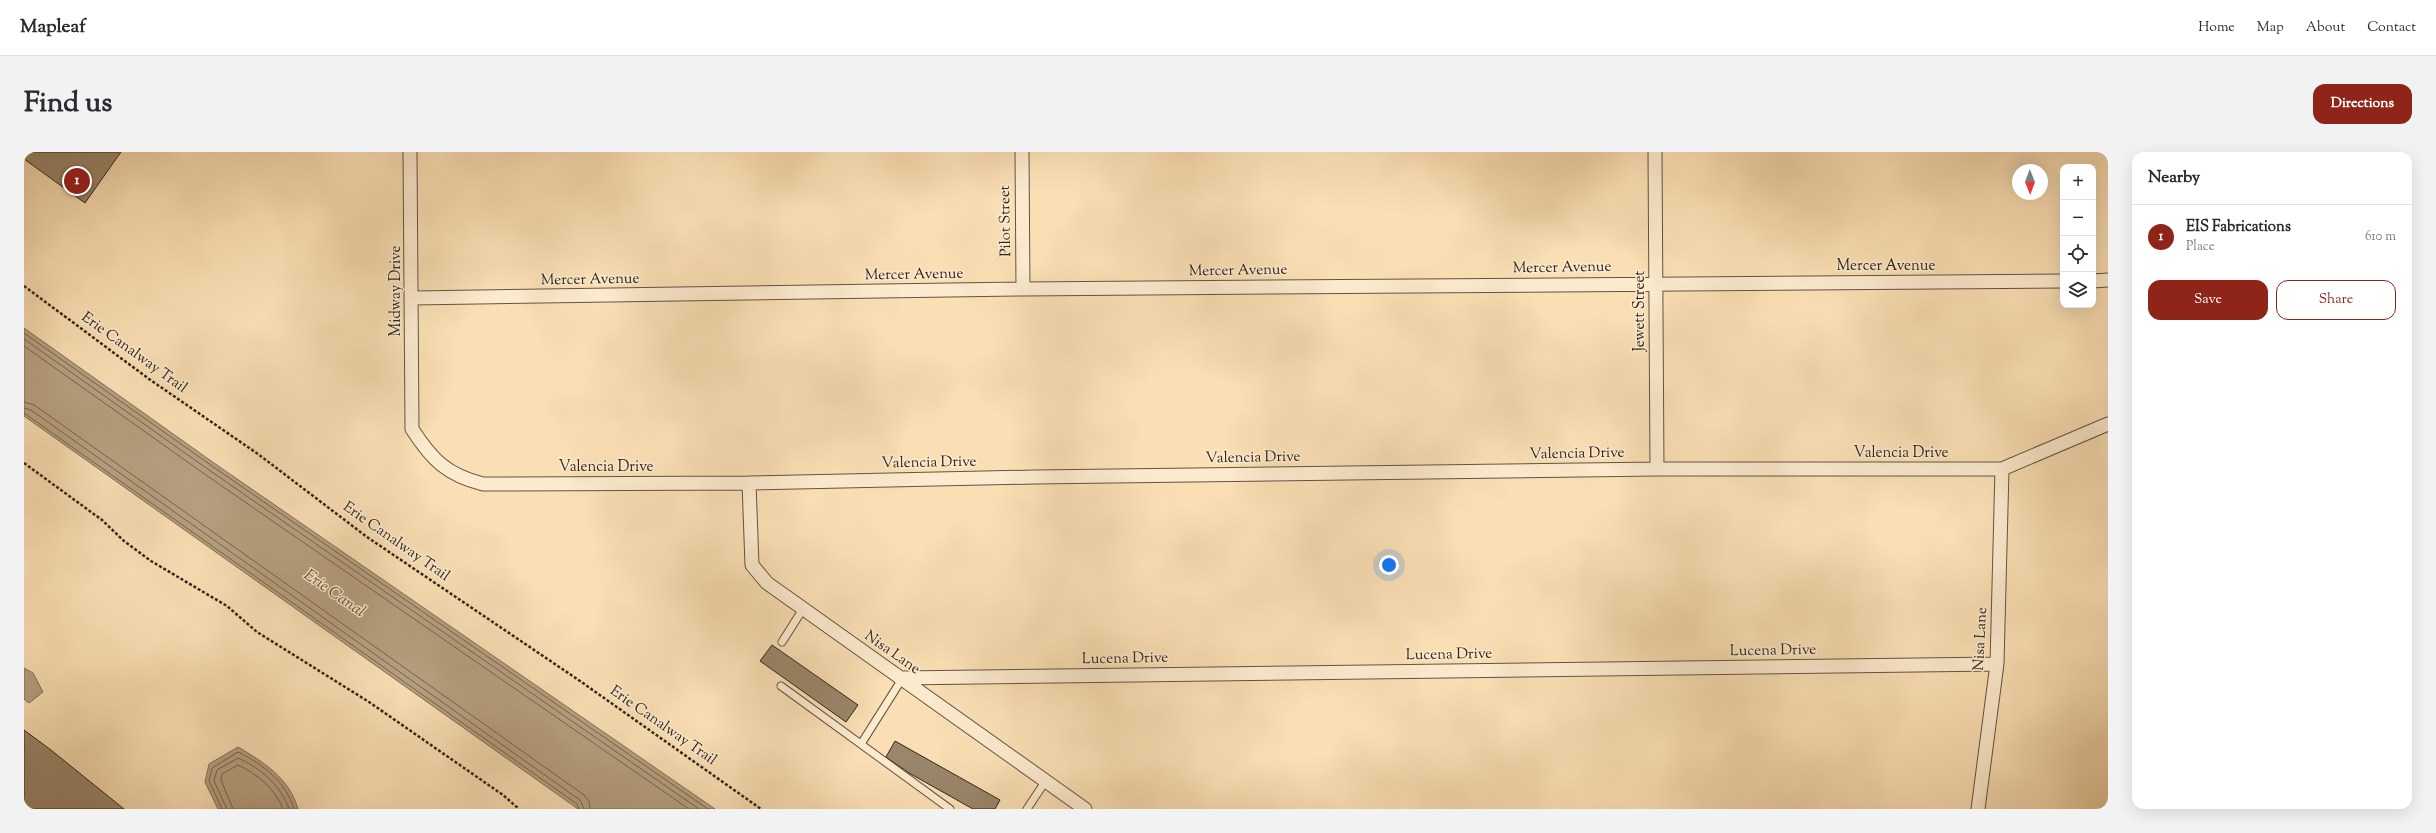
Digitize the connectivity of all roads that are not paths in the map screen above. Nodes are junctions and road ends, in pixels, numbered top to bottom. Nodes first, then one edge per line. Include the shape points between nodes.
1 (410, 152) edge
2 (1022, 152) edge
3 (1655, 152) edge
4 (2096, 280) edge
5 (2108, 280) edge
6 (2060, 281) edge
7 (1656, 283) junction
8 (1023, 289) junction
9 (413, 298) junction
10 (2108, 424) edge
11 (412, 429) joint
12 (1657, 469) junction
13 (2002, 469) junction
14 (749, 483) junction
15 (803, 609) junction
16 (782, 642) dead end
17 (1997, 664) junction
18 (901, 679) junction
19 (781, 686) dead end
20 (861, 744) junction
21 (1046, 782) junction
22 (950, 809) edge
23 (1027, 809) edge
24 (1085, 809) edge
25 (1978, 809) edge

1 - 9 street, Midway Drive
2 - 8 street, Pilot Street
3 - 7 street, Jewett Street
4 - 5 street
6 - 7 street, Mercer Avenue
7 - 8 street, Mercer Avenue
7 - 12 street, Jewett Street
8 - 9 street, Mercer Avenue
9 - 11 street, Midway Drive
10 - 13 street, Valencia Drive
11 - 14 street, Valencia Drive via 426,451 442,467 463,479 483,484
12 - 13 street, Valencia Drive
12 - 14 street, Valencia Drive
13 - 17 street, Nisa Lane
14 - 15 street, Nisa Lane via 752,565 767,583
15 - 16 lane
15 - 18 street, Nisa Lane
17 - 18 street, Lucena Drive
17 - 25 street, Nisa Lane
18 - 20 lane
18 - 21 street, Nisa Lane
19 - 20 lane
20 - 22 lane
21 - 23 lane
21 - 24 street, Nisa Lane

